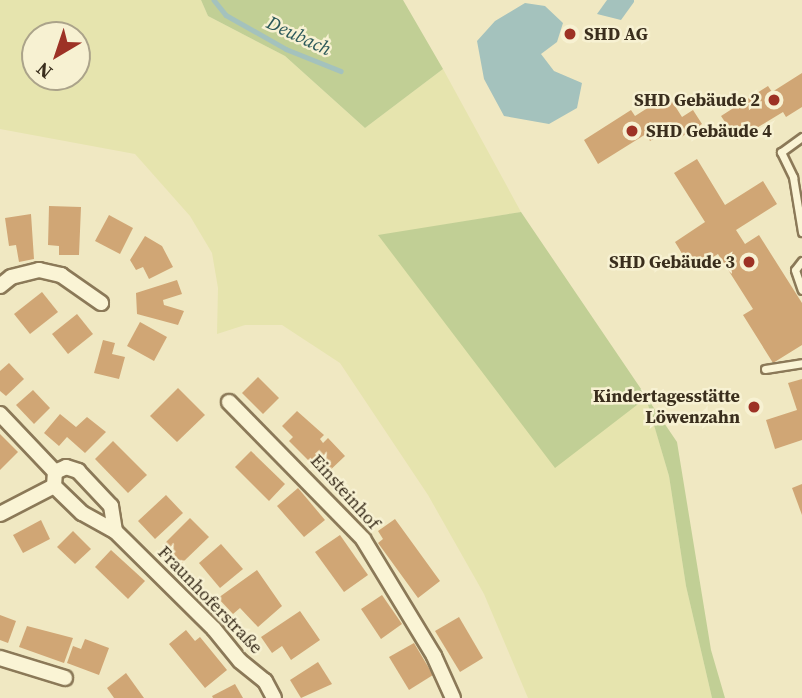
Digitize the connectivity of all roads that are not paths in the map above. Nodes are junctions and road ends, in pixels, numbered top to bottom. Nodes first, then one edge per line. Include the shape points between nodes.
1 (802, 137) edge
2 (802, 232) edge
3 (802, 261) edge
4 (0, 286) edge
5 (802, 290) edge
6 (101, 303) dead end
7 (802, 363) edge
8 (765, 369) dead end
9 (229, 402) dead end
10 (0, 414) edge
11 (55, 480) junction
12 (0, 514) edge
13 (115, 531) junction
14 (0, 658) edge
15 (65, 678) dead end
16 (274, 698) edge
17 (453, 698) edge

1 - 2 lane via 781,152 793,177
3 - 5 lane via 795,270
4 - 6 street via 11,277 39,270 61,275
7 - 8 lane
9 - 17 street, Einsteinhof via 276,445 363,539 435,656
10 - 11 street
11 - 12 street
11 - 13 street, Fraunhoferstraße via 82,513
11 - 13 street, Fraunhoferstraße via 66,467 92,482 111,506
13 - 16 street, Fraunhoferstraße via 240,661 265,681
14 - 15 street

